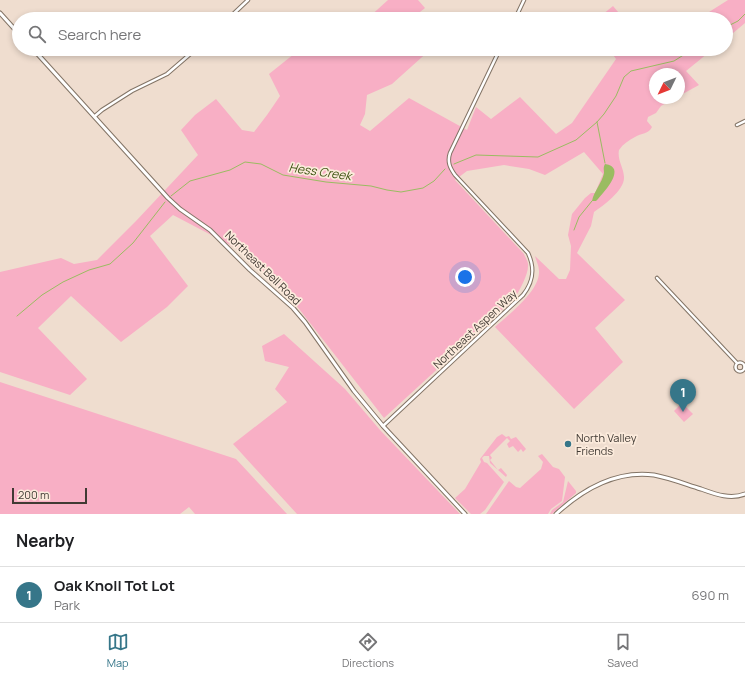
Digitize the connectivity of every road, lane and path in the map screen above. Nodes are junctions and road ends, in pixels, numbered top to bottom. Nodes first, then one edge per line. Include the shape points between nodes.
1 (248, 0) edge
2 (524, 0) edge
3 (235, 12) edge
4 (518, 12) edge
5 (0, 13) edge
6 (12, 26) edge
7 (39, 56) edge
8 (188, 56) edge
9 (497, 56) edge
10 (95, 116) junction
11 (745, 121) edge
12 (737, 124) dead end
13 (657, 278) dead end
14 (737, 363) junction
15 (744, 371) edge
16 (382, 426) junction
17 (745, 494) edge
18 (465, 514) edge
19 (556, 514) edge

1 - 3 street
2 - 4 street
5 - 6 main road
7 - 10 main road, Northeast Bell Road
8 - 10 street via 167,74 132,91
9 - 16 street, Northeast Aspen Way via 450,153 449,162 455,175 528,253 533,267 532,280 523,295
10 - 16 main road, Northeast Bell Road via 172,202 210,230 293,308
11 - 12 street
13 - 14 street
14 - 15 street via 737,370
14 - 15 street via 744,363
16 - 18 main road, Northeast Bell Road
17 - 19 main road via 734,497 720,495 665,478 648,475 630,476 612,478 593,486

